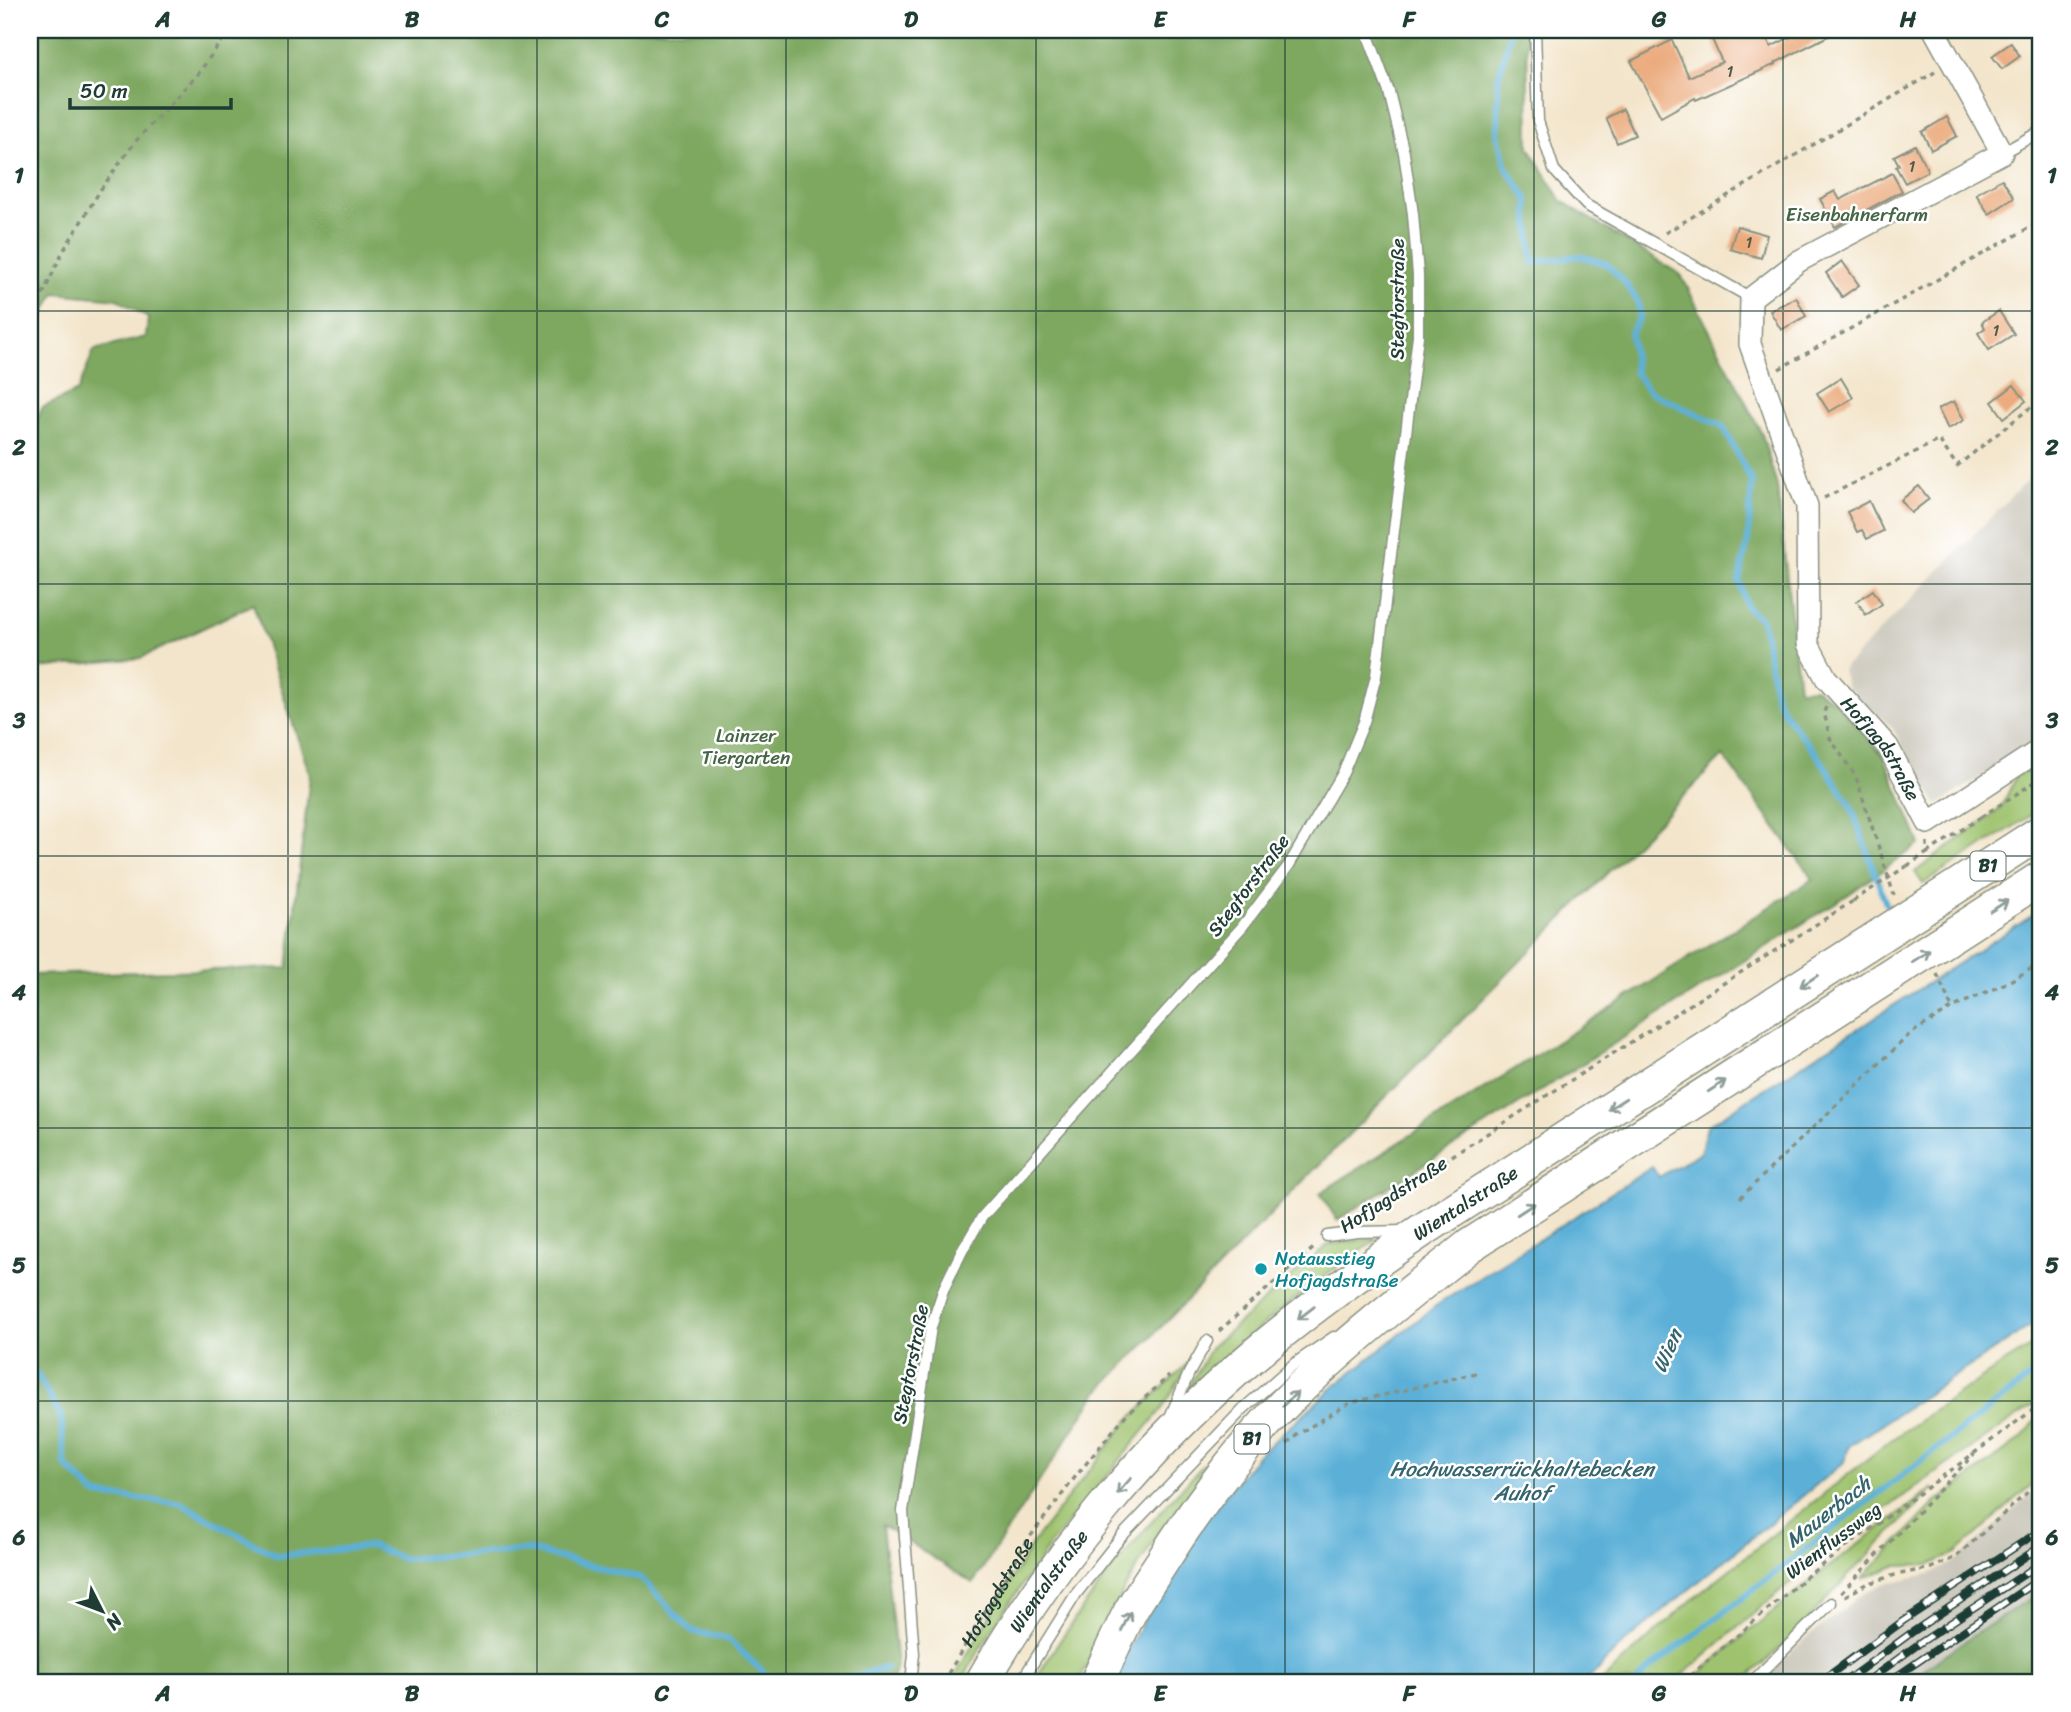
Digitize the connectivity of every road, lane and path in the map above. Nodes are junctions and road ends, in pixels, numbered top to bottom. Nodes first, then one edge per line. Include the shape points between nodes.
1 (229, 30) edge
2 (1366, 30) edge
3 (1535, 30) edge
4 (1934, 30) edge
5 (1951, 62) junction
6 (2041, 131) edge
7 (2002, 153) junction
8 (2041, 222) edge
9 (1650, 242) junction
10 (1751, 298) junction
11 (30, 322) edge
12 (1762, 378) junction
13 (2041, 399) edge
14 (1807, 506) junction
15 (1830, 738) dead end
16 (2041, 749) edge
17 (2041, 778) edge
18 (1981, 817) dead end
19 (1928, 823) junction
20 (2041, 832) edge
21 (2041, 878) edge
22 (1895, 898) dead end
23 (2041, 963) edge
24 (1936, 972) dead end
25 (1952, 1008) junction
26 (1740, 1198) dead end
27 (1420, 1231) junction
28 (1328, 1236) junction
29 (1469, 1246) junction
30 (1359, 1320) dead end
31 (1348, 1327) dead end
32 (1207, 1341) joint
33 (1177, 1369) dead end
34 (1476, 1373) dead end
35 (2041, 1404) edge
36 (1983, 1445) junction
37 (1155, 1451) junction
38 (1278, 1452) dead end
39 (2041, 1480) edge
40 (1831, 1603) junction
41 (2041, 1676) edge
42 (911, 1682) edge
43 (943, 1682) edge
44 (982, 1682) edge
45 (1021, 1682) edge
46 (1097, 1682) edge
47 (1682, 1682) edge
48 (1752, 1682) edge
49 (2031, 1682) edge

1 - 11 path via 101,189 62,253
2 - 42 lane, Stegtorstraße via 1389,92 1404,153 1418,275 1418,336 1376,676 1364,722 1343,773 1289,865 1242,927 982,1217 944,1288 931,1327 903,1511 914,1654
3 - 9 lane via 1538,121 1554,170 1586,205
4 - 5 street
5 - 7 street
5 - 9 path
6 - 7 lane
7 - 10 street via 1799,261
8 - 12 path
9 - 10 lane
10 - 12 street, Hofjagdstraße via 1750,344
12 - 14 street, Hofjagdstraße
13 - 14 path via 1957,466 1939,440
14 - 19 street, Hofjagdstraße via 1808,643 1826,678 1888,747
15 - 22 path via 1856,777
16 - 19 street, Hofjagdstraße
17 - 18 path
19 - 28 path, Hofjagdstraße, bridge via 1927,853
20 -> 27 main road, Wientalstraße / B1
29 -> 21 main road, Wientalstraße / B1
23 - 25 path
24 - 25 path
25 - 26 path via 1910,1034
27 - 28 lane
27 -> 37 main road, Wientalstraße / B1 via 1262,1349
28 - 32 path, Hofjagdstraße
29 - 30 lane
46 -> 29 main road, Wientalstraße / B1 via 1131,1610 1173,1543 1248,1443 1330,1361
31 - 45 lane via 1293,1364 1243,1409 1121,1537 1076,1594
32 - 37 lane
33 - 43 path, Hofjagdstraße via 1125,1416 1027,1541
34 - 38 path via 1350,1403 1298,1434
35 - 36 path, Wienflussweg
36 - 40 path
36 - 47 path, Wienflussweg via 1807,1576
37 -> 44 main road, Wientalstraße / B1 via 1057,1567
39 - 40 path via 1956,1557 1867,1584
40 - 48 lane
41 - 49 path

